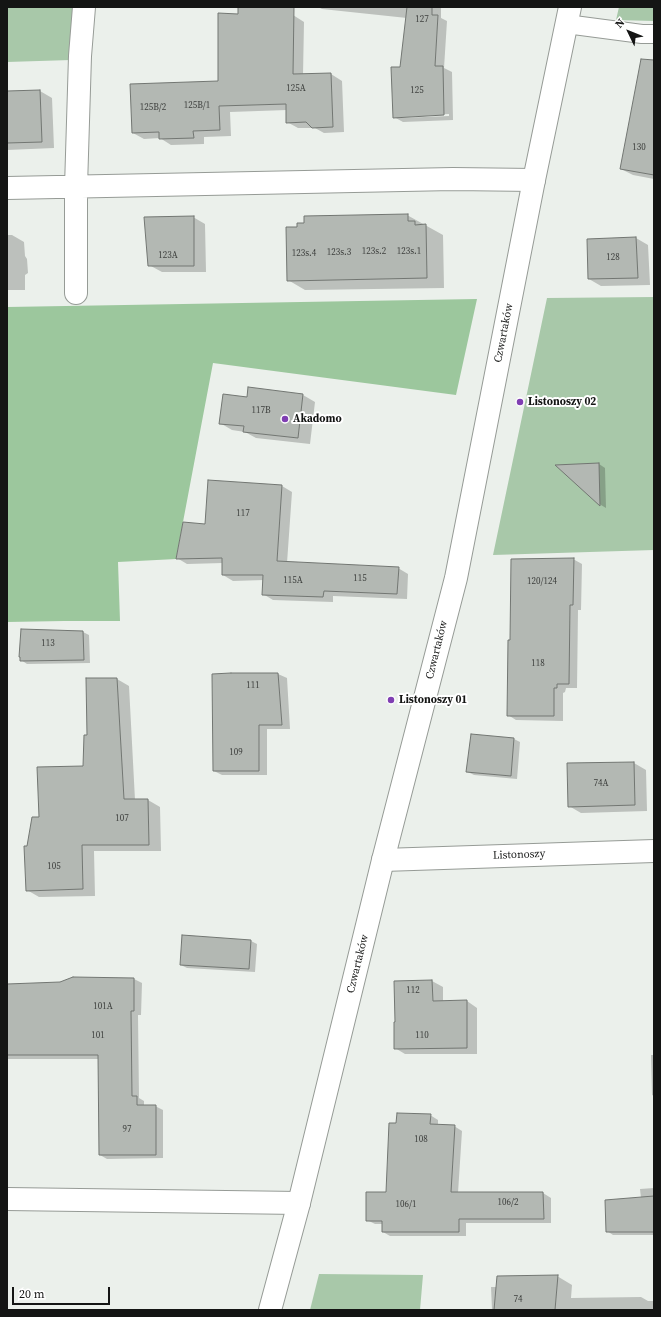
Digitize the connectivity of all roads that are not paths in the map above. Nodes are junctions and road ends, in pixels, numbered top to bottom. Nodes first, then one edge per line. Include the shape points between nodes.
1 (84, 7) edge
2 (568, 16) edge
3 (654, 34) edge
4 (534, 180) junction
5 (76, 187) junction
6 (7, 188) edge
7 (76, 293) dead end
8 (654, 851) edge
9 (383, 860) junction
10 (7, 1199) edge
11 (299, 1203) junction
12 (270, 1310) edge

1 - 5 street
2 - 3 lane via 642,34
2 - 4 street, Czwartaków
4 - 5 street via 445,179
4 - 9 street, Czwartaków via 456,578
5 - 6 street
5 - 7 street
8 - 9 street, Listonoszy
9 - 11 street, Czwartaków
10 - 11 street
11 - 12 street, Czwartaków

